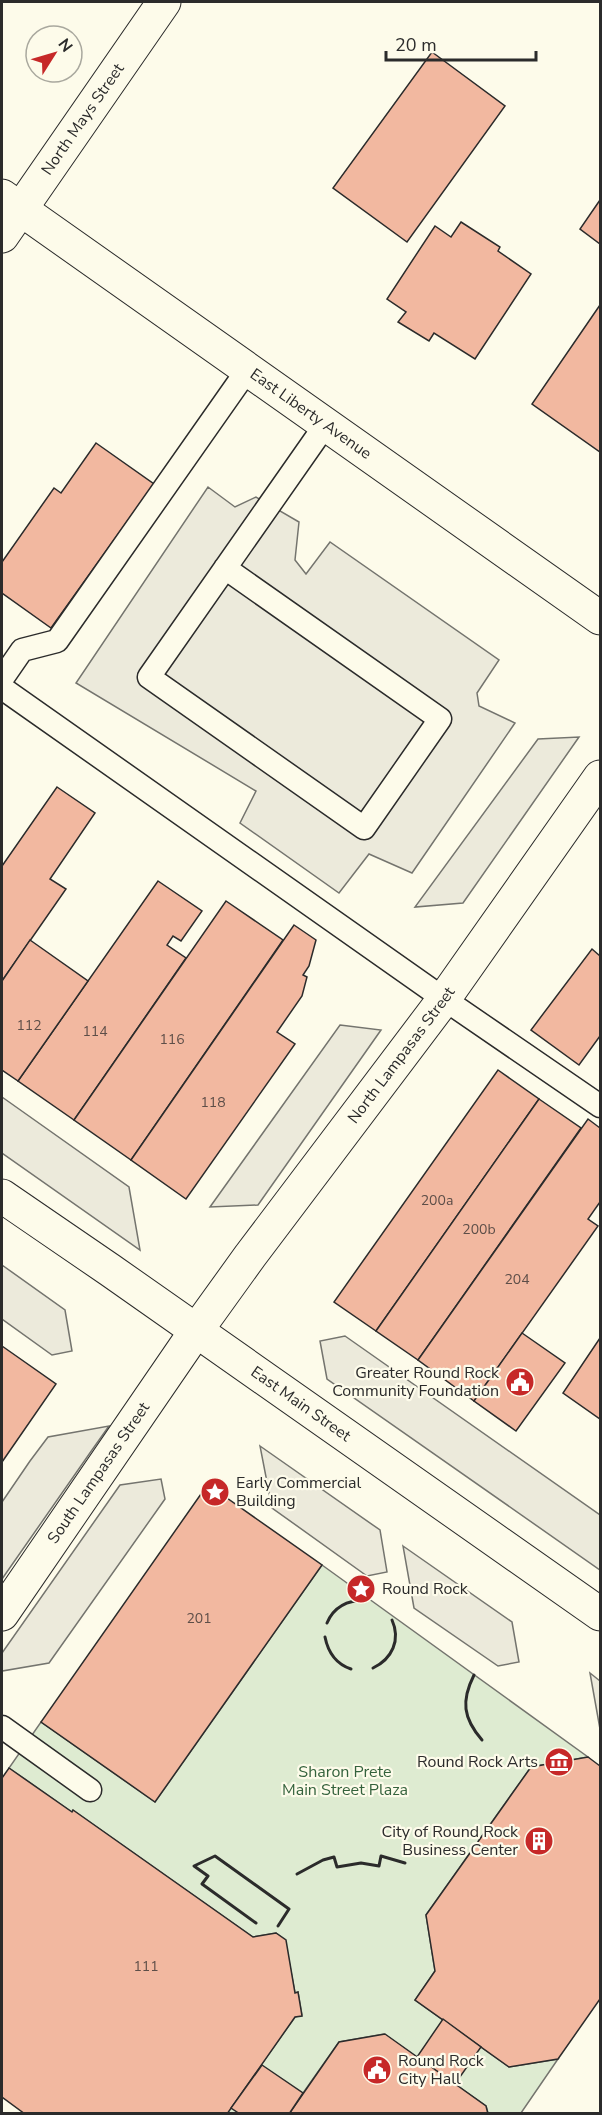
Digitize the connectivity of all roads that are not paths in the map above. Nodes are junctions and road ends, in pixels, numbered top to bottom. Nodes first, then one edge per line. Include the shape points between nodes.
1 (164, 2) edge
2 (11, 202) edge
3 (2, 236) edge
4 (248, 369) junction
5 (326, 424) junction
6 (225, 568) junction
7 (600, 618) edge
8 (2, 679) edge
9 (2, 688) edge
10 (600, 777) edge
11 (444, 999) junction
12 (600, 1106) edge
13 (2, 1197) edge
14 (196, 1331) junction
15 (2, 1614) edge
16 (600, 1614) edge
17 (2, 1727) edge
18 (90, 1790) dead end

1 - 2 street, North Mays Street
2 - 3 street, North Mays Street
2 - 4 street, East Liberty Avenue
4 - 5 street, East Liberty Avenue
4 - 8 lane via 57,641 22,650
5 - 6 lane
5 - 7 street, East Liberty Avenue
6 - 6 lane via 149,676 364,828 440,719
9 - 11 lane
10 - 11 street, North Lampasas Street
11 - 12 lane
11 - 14 street, North Lampasas Street
13 - 14 street, East Main Street
14 - 15 street, South Lampasas Street
14 - 16 street, East Main Street
17 - 18 lane

